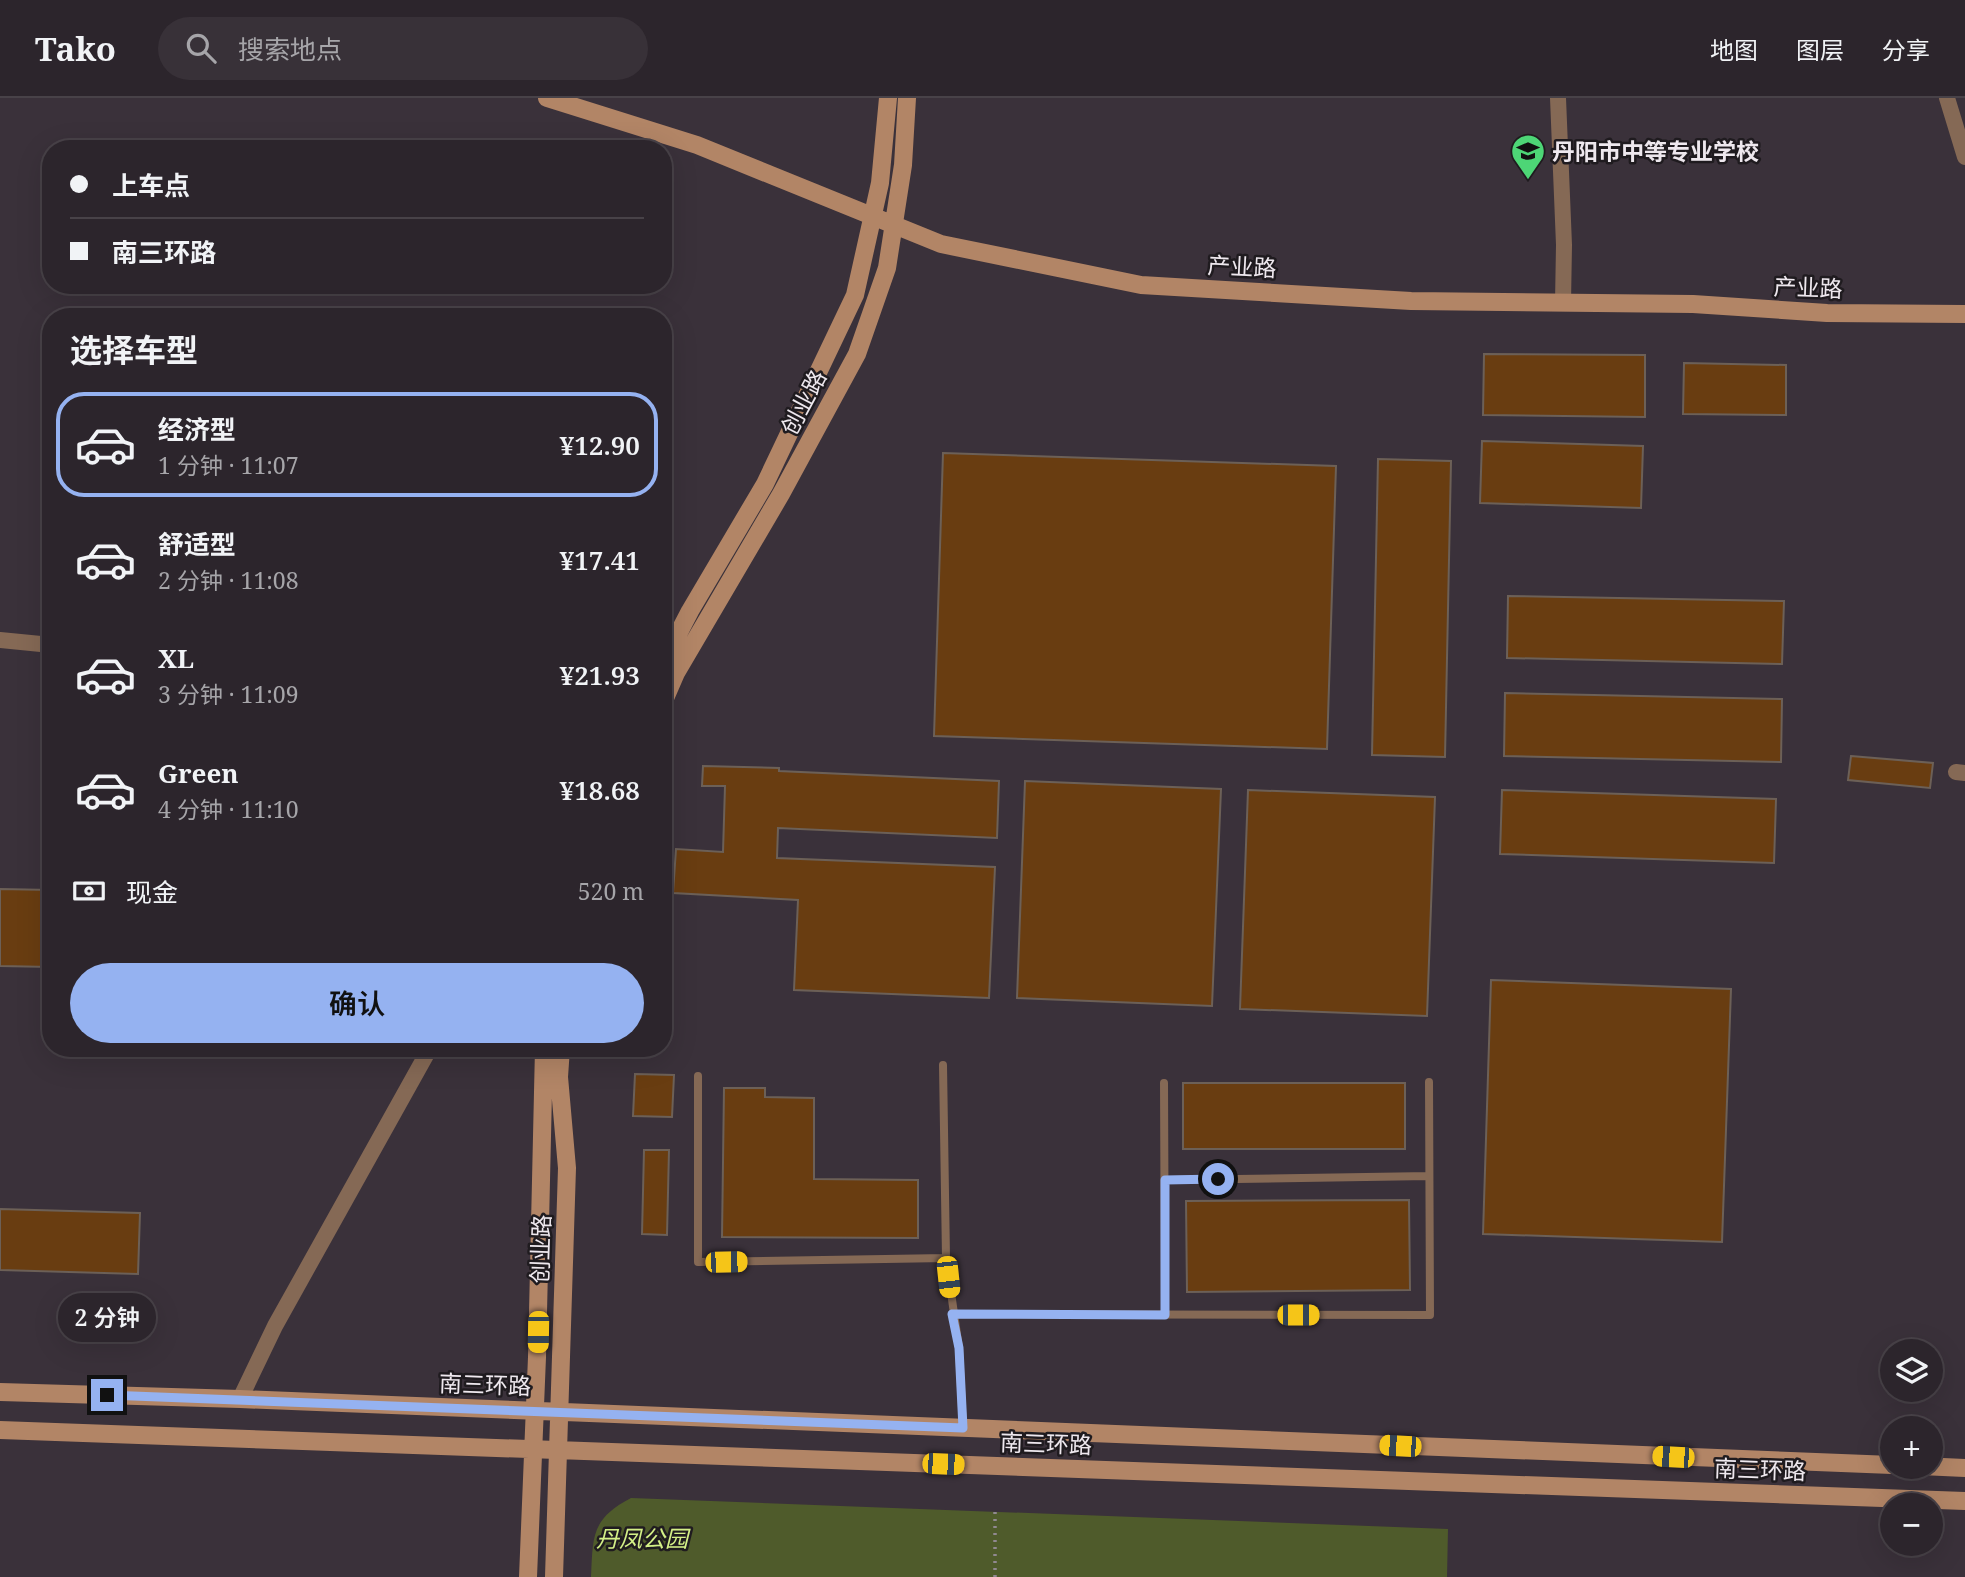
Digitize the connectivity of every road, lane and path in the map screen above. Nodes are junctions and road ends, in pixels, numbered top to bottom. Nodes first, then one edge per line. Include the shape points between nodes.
1 (547, 98) edge
2 (888, 98) edge
3 (907, 98) edge
4 (1558, 98) edge
5 (1947, 98) edge
6 (1965, 158) edge
7 (873, 216) junction
8 (894, 225) junction
9 (1563, 303) junction
10 (1965, 314) edge
11 (0, 640) edge
12 (42, 644) edge
13 (672, 646) edge
14 (672, 682) edge
15 (425, 1057) edge
16 (544, 1057) edge
17 (560, 1057) edge
18 (943, 1065) dead end
19 (698, 1076) dead end
20 (1429, 1082) dead end
21 (1164, 1083) dead end
22 (1429, 1176) junction
23 (1165, 1180) junction
24 (946, 1258) junction
25 (952, 1314) junction
26 (1165, 1315) junction
27 (0, 1392) edge
28 (240, 1399) junction
29 (535, 1411) junction
30 (559, 1412) junction
31 (963, 1428) junction
32 (0, 1430) edge
33 (533, 1450) junction
34 (558, 1450) junction
35 (1880, 1465) edge
36 (1943, 1467) edge
37 (1965, 1468) edge
38 (1965, 1501) edge
39 (995, 1512) dead end
40 (528, 1577) edge
41 (554, 1577) edge
42 (995, 1577) edge

1 - 7 main road, 产业路 via 697,145
2 - 7 main road, 创业路
3 - 8 main road, 创业路
4 - 9 street
5 - 6 street
7 - 8 main road, 产业路
7 - 13 main road, 创业路 via 855,295 765,484
8 - 9 main road, 产业路 via 941,244 1141,285 1411,301
8 - 14 main road, 创业路 via 887,268 857,354
9 - 10 main road, 产业路
11 - 12 street
15 - 28 street via 275,1326
16 - 29 main road, 创业路
17 - 30 main road, 创业路 via 567,1168
18 - 24 lane
19 - 24 lane via 698,1262
20 - 22 lane
21 - 23 lane
22 - 23 lane
22 - 26 lane via 1430,1315
23 - 26 lane
24 - 25 lane
25 - 26 lane
25 - 31 lane via 959,1348
27 - 28 main road, 南三环路
28 - 29 main road, 南三环路
29 - 30 main road, 南三环路
29 - 33 main road, 创业路
30 - 31 main road, 南三环路
30 - 34 main road, 创业路
31 - 35 main road, 南三环路
32 - 33 main road, 南三环路
33 - 34 main road, 南三环路
33 - 40 main road, 创业路
34 - 38 main road, 南三环路
34 - 41 main road, 创业路
36 - 37 main road
39 - 42 path

